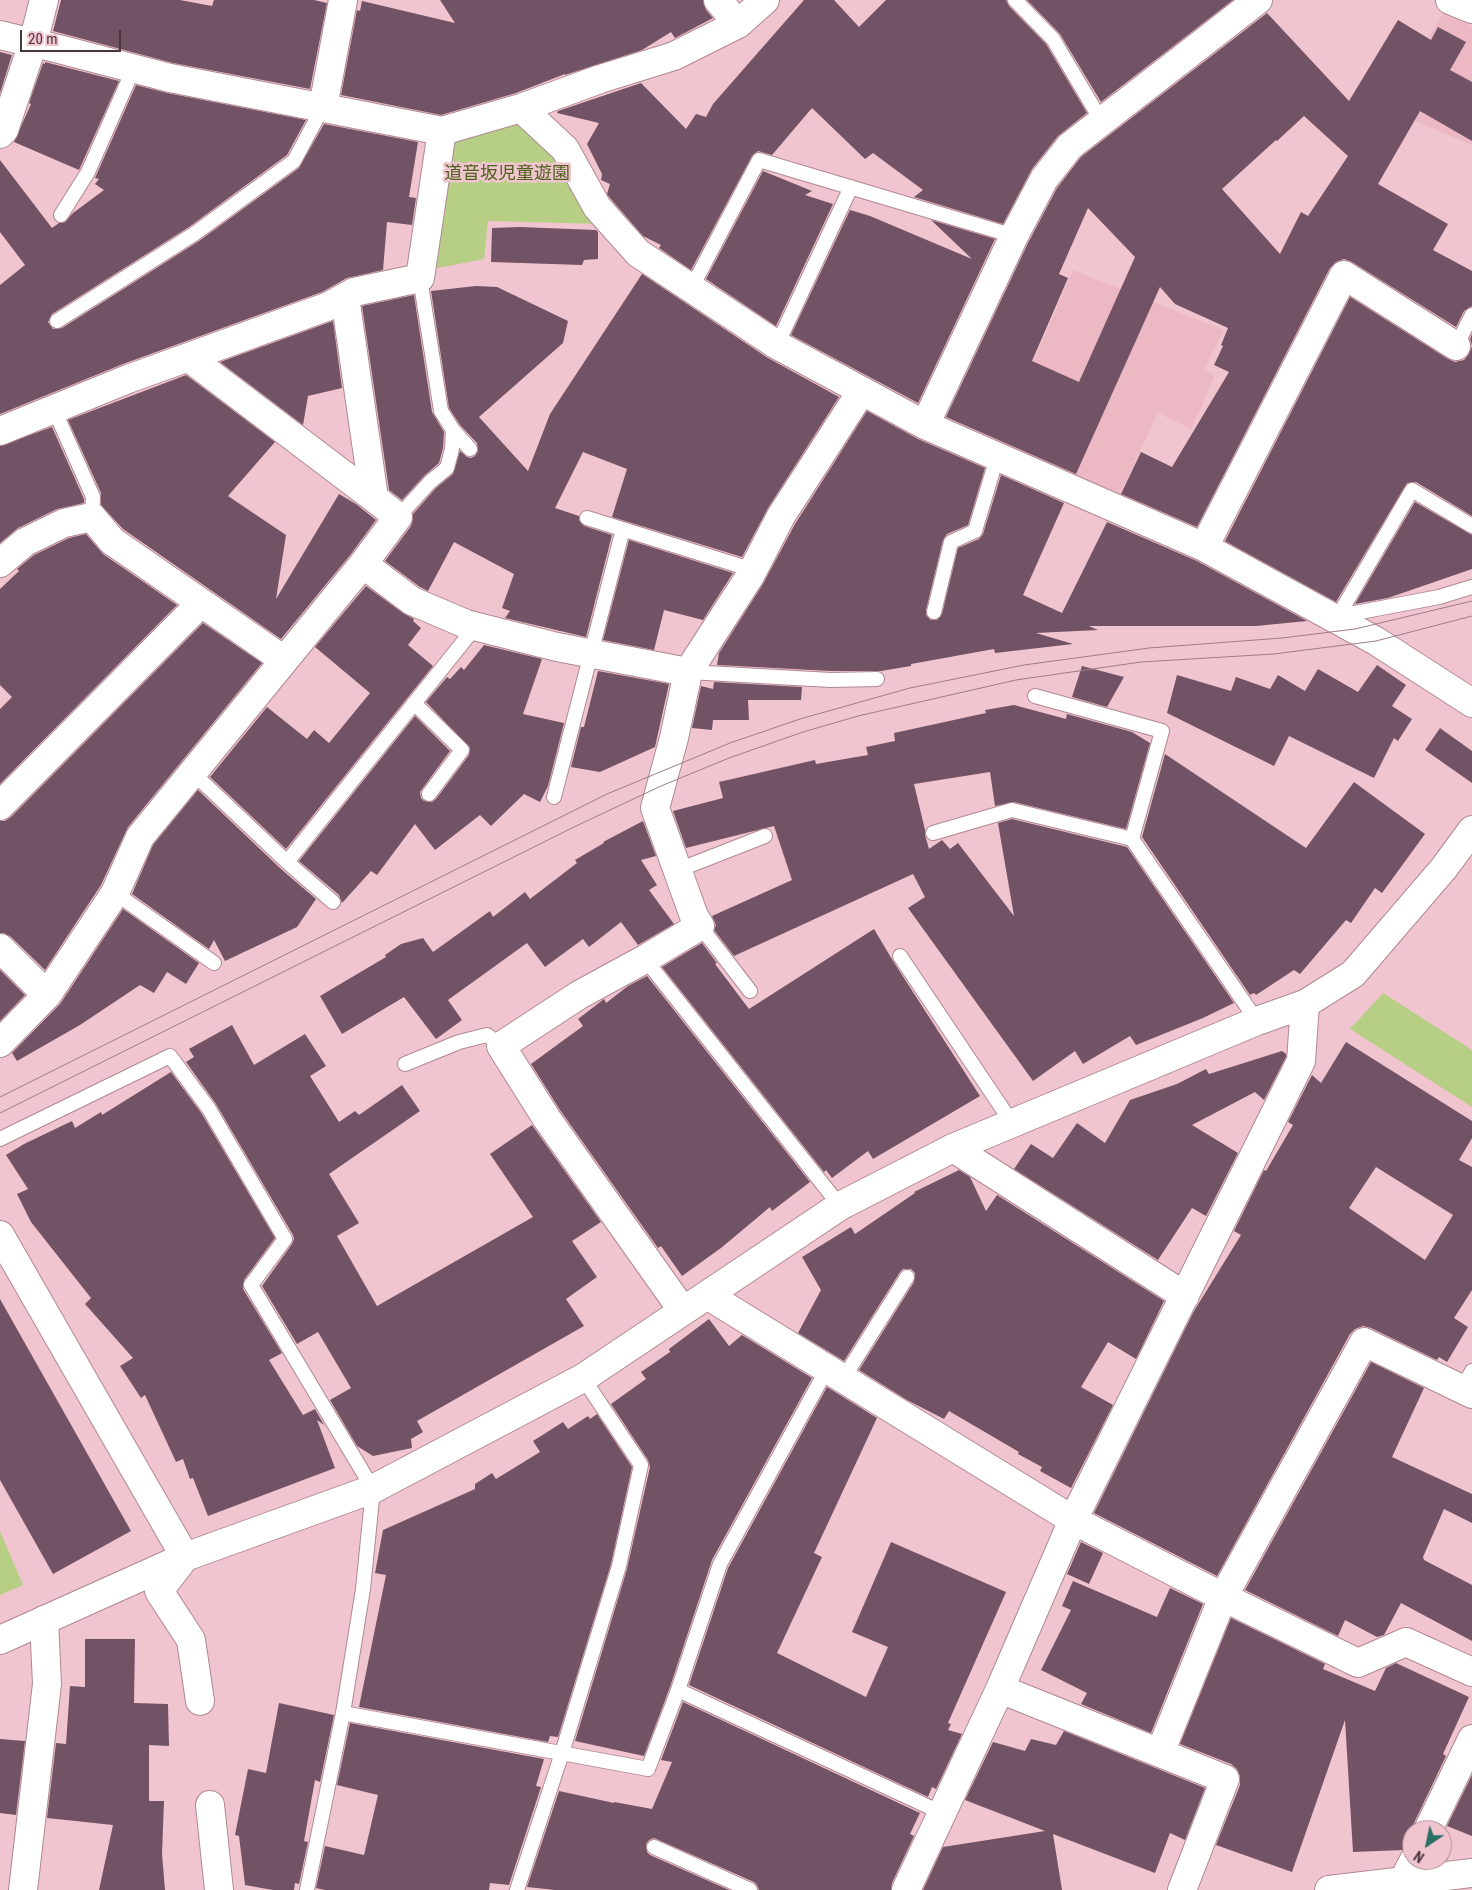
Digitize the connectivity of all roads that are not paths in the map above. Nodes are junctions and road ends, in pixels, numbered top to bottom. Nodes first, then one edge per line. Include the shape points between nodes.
1 (44, 0) edge
2 (343, 0) edge
3 (718, 0) edge
4 (765, 0) edge
5 (1015, 0) edge
6 (1258, 0) edge
7 (1450, 0) edge
8 (1472, 9) edge
9 (738, 24) junction
10 (0, 35) edge
11 (33, 43) junction
12 (133, 70) junction
13 (323, 108) junction
14 (521, 108) junction
15 (1102, 122) junction
16 (442, 131) junction
17 (0, 134) edge
18 (851, 187) junction
19 (62, 215) dead end
20 (1014, 236) junction
21 (420, 278) junction
22 (692, 287) junction
23 (345, 297) junction
24 (1472, 315) edge
25 (57, 321) dead end
26 (778, 345) junction
27 (1456, 346) joint
28 (188, 357) junction
29 (862, 392) junction
30 (54, 409) junction
31 (925, 425) junction
32 (453, 430) junction
33 (0, 431) edge
34 (470, 450) dead end
35 (997, 457) junction
36 (374, 498) junction
37 (92, 517) junction
38 (398, 517) junction
39 (587, 518) dead end
40 (1472, 526) edge
41 (623, 529) junction
42 (1204, 547) junction
43 (0, 563) edge
44 (363, 564) junction
45 (753, 570) junction
46 (1472, 587) edge
47 (201, 603) junction
48 (934, 612) dead end
49 (1338, 617) junction
50 (476, 626) junction
51 (590, 653) junction
52 (284, 660) junction
53 (688, 672) junction
54 (877, 679) dead end
55 (1035, 696) dead end
56 (414, 703) junction
57 (1472, 703) edge
58 (192, 773) junction
59 (429, 794) dead end
60 (554, 797) dead end
61 (0, 806) edge
62 (1472, 830) edge
63 (933, 833) dead end
64 (765, 836) dead end
65 (1132, 840) junction
66 (287, 862) junction
67 (678, 870) junction
68 (115, 893) junction
69 (333, 902) dead end
70 (700, 926) junction
71 (0, 948) edge
72 (900, 956) dead end
73 (645, 959) junction
74 (214, 963) dead end
75 (750, 991) dead end
76 (47, 995) junction
77 (1305, 1004) junction
78 (1257, 1021) junction
79 (0, 1043) edge
80 (501, 1046) junction
81 (405, 1064) dead end
82 (1012, 1123) junction
83 (0, 1138) edge
84 (953, 1148) junction
85 (840, 1206) junction
86 (0, 1235) edge
87 (907, 1277) dead end
88 (707, 1295) junction
89 (1185, 1296) junction
90 (683, 1311) junction
91 (835, 1374) junction
92 (582, 1378) junction
93 (1469, 1385) edge
94 (373, 1489) junction
95 (1073, 1520) junction
96 (185, 1557) junction
97 (1223, 1597) junction
98 (44, 1620) junction
99 (0, 1640) edge
100 (1472, 1672) edge
101 (1000, 1689) junction
102 (678, 1690) junction
103 (200, 1701) dead end
104 (343, 1713) junction
105 (1472, 1739) edge
106 (562, 1753) junction
107 (1160, 1753) junction
108 (210, 1804) dead end
109 (942, 1813) junction
110 (1433, 1820) edge
111 (654, 1847) dead end
112 (1472, 1872) edge
113 (1406, 1877) edge
114 (23, 1890) edge
115 (219, 1890) edge
116 (307, 1890) edge
117 (517, 1890) edge
118 (750, 1890) edge
119 (906, 1890) edge
120 (1182, 1890) edge
121 (1329, 1890) edge

1 - 11 main road
2 - 13 main road
3 - 9 main road
4 - 9 main road
5 - 15 lane via 1052,38
6 - 15 main road
7 - 8 main road
9 - 14 main road via 674,56
10 - 11 main road
11 - 12 main road
11 - 17 main road
12 - 13 main road
12 - 19 lane via 88,172
13 - 16 main road
13 - 25 lane via 294,161 194,234
14 - 16 main road
14 - 22 main road via 564,149 597,207 638,253
15 - 20 main road via 1070,146 1044,179
16 - 21 main road
18 - 20 lane
18 - 22 lane via 759,160
18 - 26 lane
20 - 31 main road
21 - 23 main road via 354,292
21 - 32 lane via 441,411
22 - 26 main road
23 - 28 main road via 329,306
23 - 36 main road
24 - 27 lane
26 - 29 main road
27 - 42 main road via 1344,275
28 - 30 main road
28 - 36 main road
29 - 31 main road
29 - 45 main road via 781,516
30 - 33 main road
30 - 37 lane via 93,497
31 - 35 main road
32 - 34 lane
32 - 38 lane via 447,468
35 - 42 main road
35 - 48 lane via 975,531 951,542
36 - 38 main road
37 - 43 main road via 64,523 25,542
37 - 47 main road via 112,541
38 - 44 main road
39 - 41 lane
40 - 49 lane via 1412,490
41 - 45 lane
41 - 51 lane
42 - 49 main road
44 - 50 main road via 412,601
44 - 52 main road
45 - 53 main road
46 - 49 lane via 1439,597
47 - 52 main road
47 - 61 main road
49 - 57 main road
50 - 51 main road
50 - 56 lane
51 - 53 main road
51 - 60 lane
52 - 58 main road
53 - 54 lane via 831,680
53 - 67 main road via 655,808
55 - 65 lane via 1162,731
56 - 59 lane via 462,750
56 - 66 lane
58 - 66 lane
58 - 68 main road via 140,837
62 - 77 main road via 1444,868 1353,974
63 - 65 lane via 1012,810
64 - 67 lane
65 - 78 lane
66 - 69 lane
67 - 70 main road
68 - 74 lane
68 - 76 main road
70 - 73 main road
70 - 75 lane
71 - 76 main road
72 - 82 lane
73 - 80 main road via 579,995
73 - 85 lane
76 - 79 main road
77 - 78 main road
77 - 89 main road via 1301,1061
78 - 82 main road
80 - 81 lane via 487,1035 458,1042
80 - 90 main road via 547,1119
82 - 84 main road
83 - 94 lane via 170,1056 209,1109 285,1239 251,1285
84 - 85 main road
84 - 89 main road
85 - 88 main road
86 - 96 main road
87 - 91 lane
88 - 90 main road
88 - 91 main road
89 - 95 main road
90 - 92 main road
91 - 95 main road
91 - 102 lane via 720,1564
92 - 94 main road
92 - 106 lane via 641,1465 619,1566
93 - 97 main road via 1364,1342
94 - 96 main road
94 - 104 lane via 363,1589
95 - 97 main road
95 - 101 main road
96 - 98 main road
96 - 103 main road via 159,1591 191,1640
97 - 100 main road via 1358,1663 1406,1642
97 - 107 main road
98 - 99 main road
98 - 114 main road via 47,1684
101 - 107 main road
101 - 109 main road
102 - 106 lane via 648,1769
102 - 109 lane
104 - 106 lane
104 - 116 lane
105 - 110 main road
106 - 117 lane
107 - 120 main road via 1225,1779
108 - 115 main road
109 - 119 main road
111 - 118 lane
112 - 113 main road
113 - 121 main road

